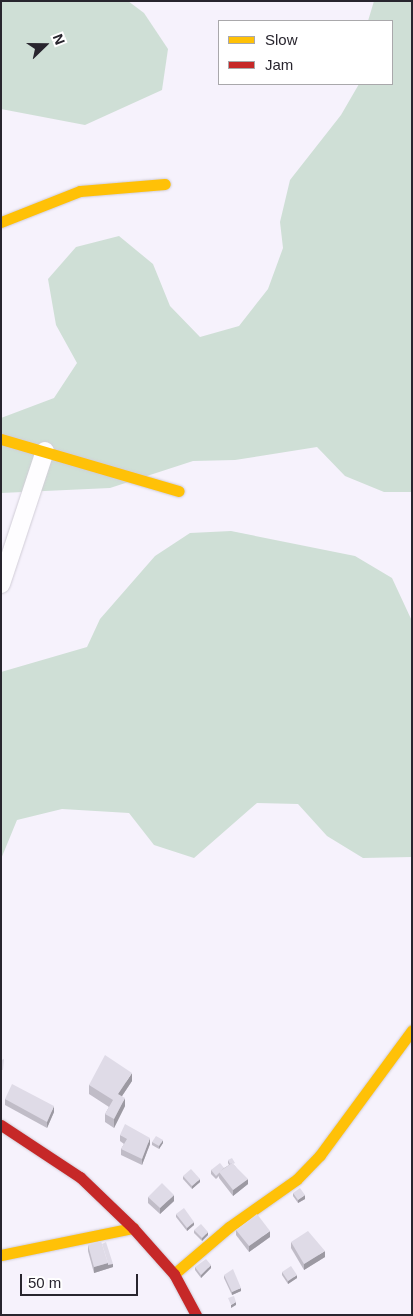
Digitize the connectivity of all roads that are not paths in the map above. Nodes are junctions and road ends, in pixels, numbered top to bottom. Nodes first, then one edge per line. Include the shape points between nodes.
1 (164, 184) dead end
2 (1, 222) edge
3 (1, 439) edge
4 (45, 451) junction
5 (179, 491) dead end
6 (1, 584) edge
7 (412, 1030) edge
8 (1, 1125) edge
9 (133, 1228) junction
10 (1, 1255) edge
11 (174, 1274) junction
12 (196, 1315) edge

1 - 2 street via 80,191
3 - 4 street
4 - 5 street
4 - 6 street
7 - 11 street via 308,1167
8 - 9 street via 80,1177
9 - 10 street
9 - 11 street
11 - 12 street

